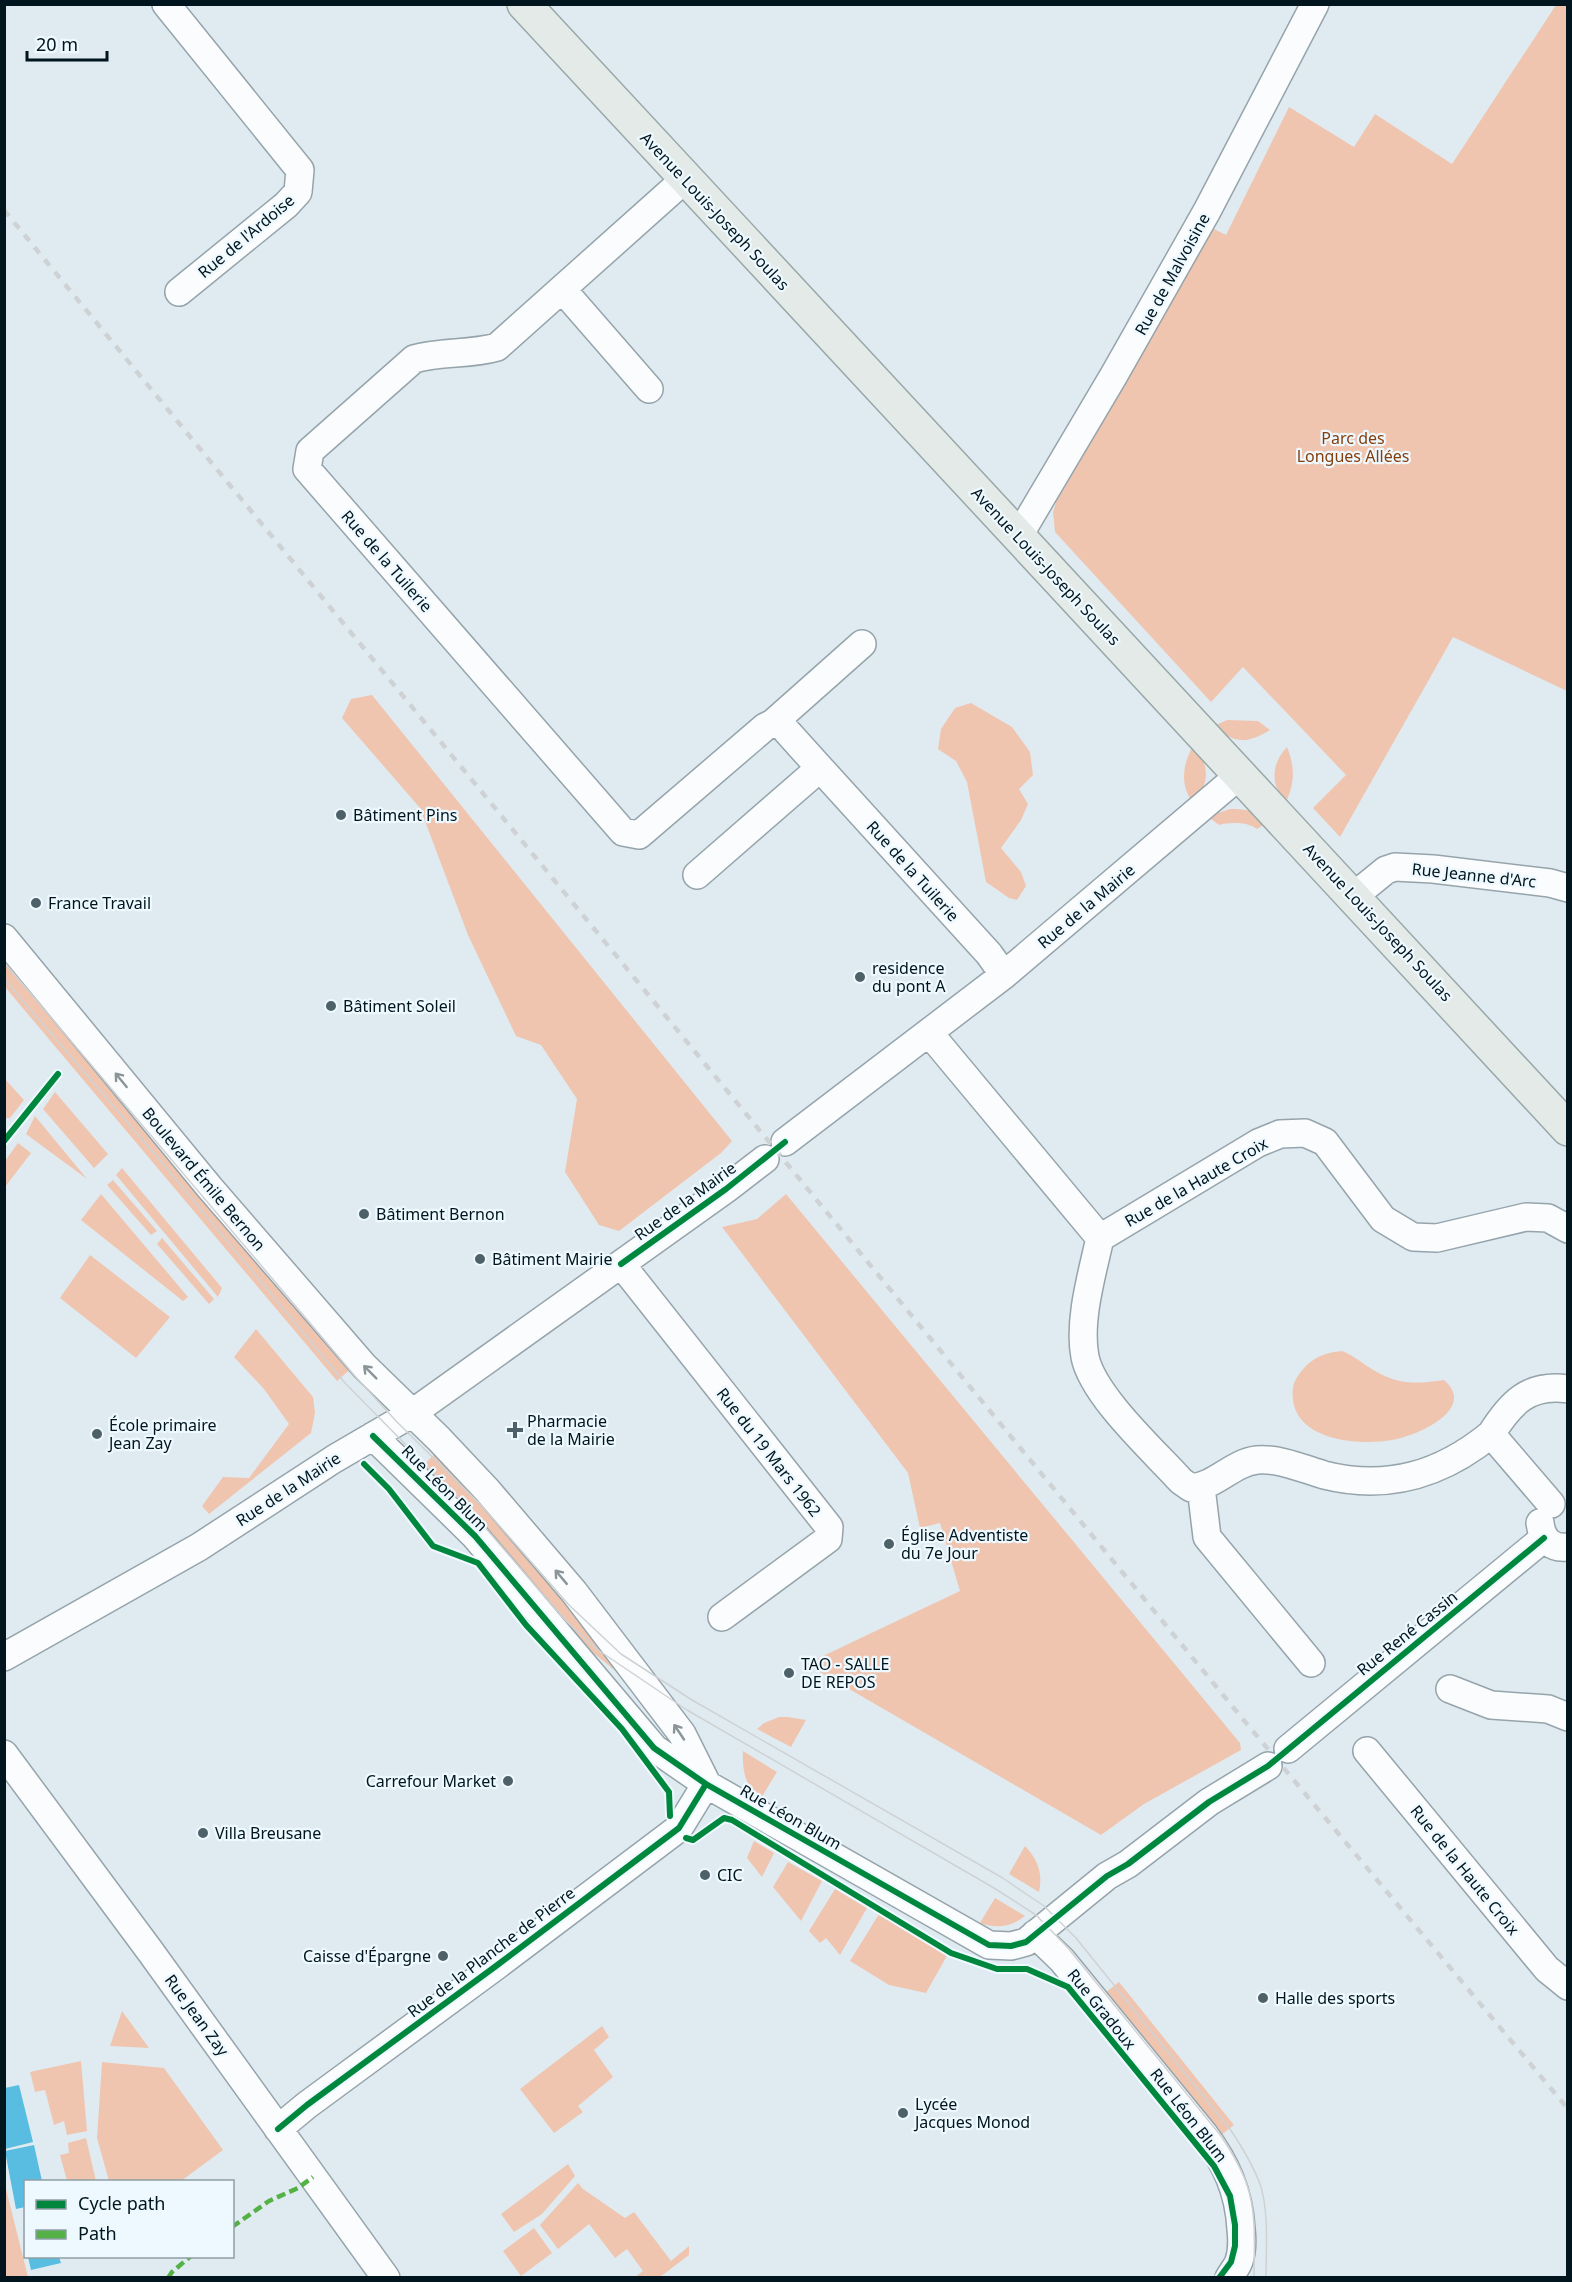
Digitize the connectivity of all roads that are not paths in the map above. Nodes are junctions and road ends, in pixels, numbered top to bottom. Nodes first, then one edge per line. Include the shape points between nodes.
1 (165, 4) edge
2 (524, 4) edge
3 (1315, 4) edge
4 (685, 179) junction
5 (562, 289) junction
6 (179, 292) dead end
7 (649, 389) dead end
8 (1018, 537) junction
9 (862, 644) dead end
10 (773, 723) junction
11 (820, 768) junction
12 (1241, 774) junction
13 (697, 875) dead end
14 (1568, 888) edge
15 (1354, 896) junction
16 (4, 938) edge
17 (1005, 975) junction
18 (930, 1034) junction
19 (1568, 1130) edge
20 (1568, 1229) edge
21 (1100, 1238) junction
22 (621, 1264) junction
23 (1568, 1389) edge
24 (411, 1414) junction
25 (1491, 1434) junction
26 (374, 1436) junction
27 (1201, 1487) junction
28 (1563, 1501) edge
29 (1556, 1542) edge
30 (722, 1617) dead end
31 (4, 1657) edge
32 (1311, 1663) dead end
33 (1450, 1689) dead end
34 (1568, 1717) edge
35 (1367, 1750) dead end
36 (4, 1754) edge
37 (1278, 1757) joint
38 (706, 1784) junction
39 (1035, 1934) junction
40 (1568, 1986) edge
41 (278, 2129) junction
42 (386, 2277) edge
43 (1229, 2277) edge

1 - 6 street, Rue de l'Ardoise via 300,170 298,192 286,205
2 - 4 main road, Avenue Louis-Joseph Soulas
3 - 8 street, Rue de Malvoisine via 1207,211
4 - 5 street, Rue de la Tuilerie
4 - 8 main road, Avenue Louis-Joseph Soulas
5 - 7 street
5 - 10 street, Rue de la Tuilerie via 497,347 414,359 310,451 307,469 623,832 639,835
8 - 12 main road, Avenue Louis-Joseph Soulas
9 - 10 street
10 - 11 street, Rue de la Tuilerie via 783,727
11 - 13 street
11 - 17 street, Rue de la Tuilerie
12 - 15 main road, Avenue Louis-Joseph Soulas
12 - 17 street, Rue de la Mairie
14 - 15 street, Rue Jeanne d'Arc via 1395,867
15 - 19 main road, Avenue Louis-Joseph Soulas
24 -> 16 street, Boulevard Émile Bernon via 364,1366 210,1188
17 - 18 street, Rue de la Mairie
18 - 21 street
18 - 22 street, Rue de la Mairie via 726,1190
20 - 21 street, Rue de la Haute Croix via 1548,1218 1526,1217 1437,1238 1413,1237 1383,1219 1325,1142 1305,1133 1280,1134 1258,1143
21 - 27 street via 1088,1290 1084,1336 1092,1378 1104,1397 1181,1481 1191,1488
22 - 24 street, Rue de la Mairie
22 - 30 street, Rue du 19 Mars 1962 via 829,1527 828,1539
23 - 25 street via 1543,1389 1521,1397 1506,1410
24 - 26 street, Rue de la Mairie
38 -> 24 street, Rue Léon Blum via 682,1734 573,1592 487,1490
25 - 27 street via 1448,1463 1394,1481 1342,1479 1256,1460
25 - 28 street
26 - 31 street, Rue de la Mairie via 199,1547
26 - 38 street, Rue Léon Blum via 475,1536 654,1748
27 - 32 street via 1207,1537
28 - 29 street via 1541,1515 1540,1523
29 - 37 street, Rue René Cassin
33 - 34 street via 1491,1705 1548,1708
35 - 40 street, Rue de la Haute Croix via 1547,1969
36 - 41 street, Rue Jean Zay
37 - 39 street, Rue Léon Blum via 1107,1876
38 - 39 street, Rue Léon Blum via 989,1945 1011,1946 1026,1942
38 - 41 street, Rue de la Planche de Pierre via 679,1828
39 - 43 street, Rue Gradoux via 1068,1968 1223,2161 1240,2207 1242,2236 1239,2261
41 - 42 street, Rue Jean Zay

